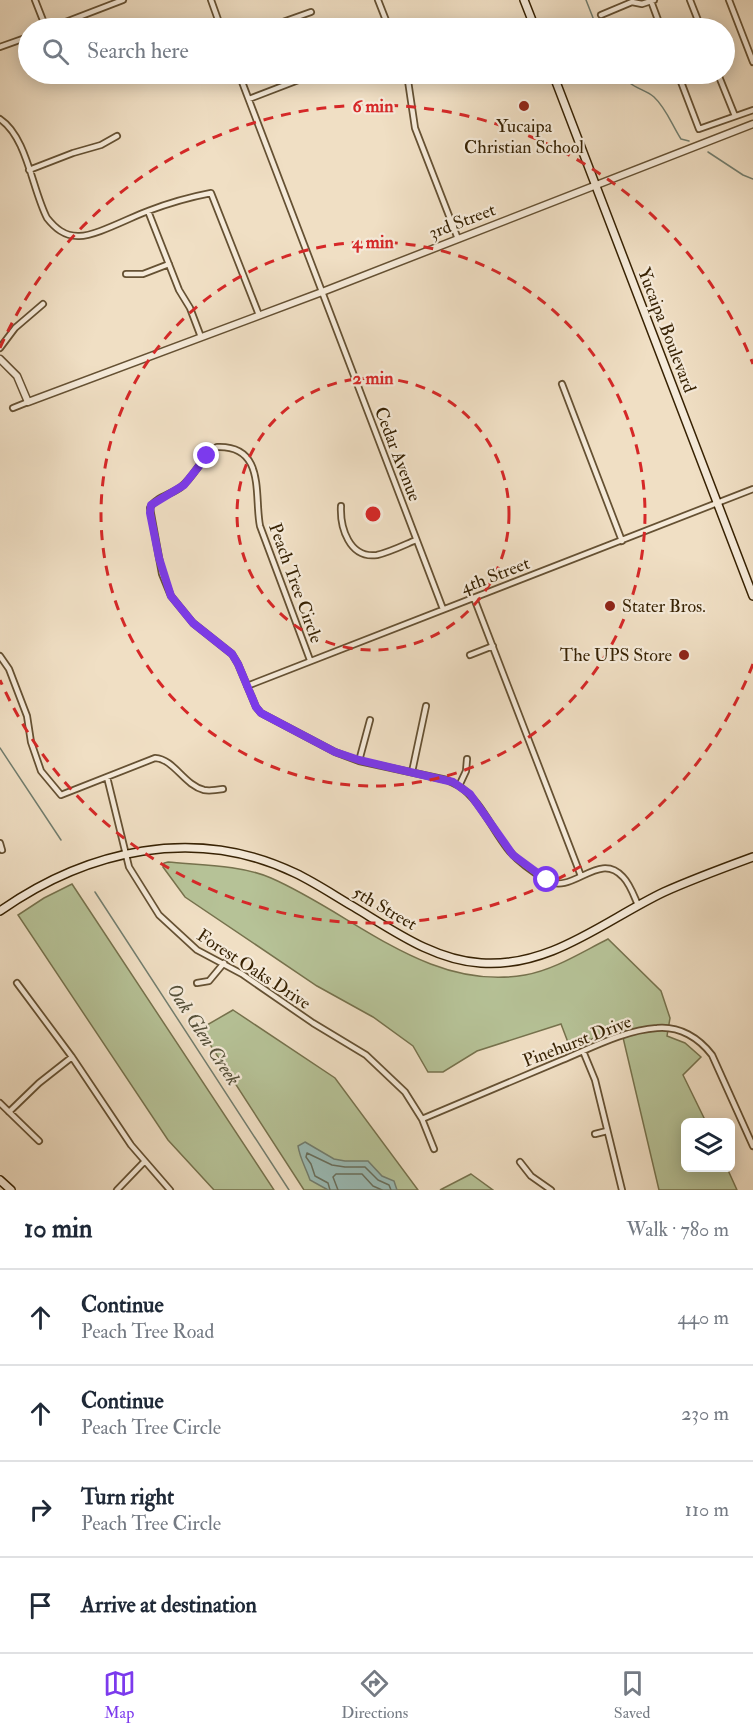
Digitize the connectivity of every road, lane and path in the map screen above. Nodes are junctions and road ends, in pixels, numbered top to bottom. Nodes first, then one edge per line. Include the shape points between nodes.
1 (35, 0) edge
2 (123, 0) edge
3 (211, 0) edge
4 (378, 0) edge
5 (524, 0) edge
6 (690, 0) edge
7 (729, 0) edge
8 (653, 1) edge
9 (311, 12) dead end
10 (601, 15) dead end
11 (43, 18) edge
12 (75, 18) edge
13 (217, 18) edge
14 (294, 18) edge
15 (385, 18) edge
16 (531, 18) edge
17 (659, 18) edge
18 (697, 18) edge
19 (18, 41) edge
20 (0, 47) edge
21 (753, 62) edge
22 (243, 84) edge
23 (288, 84) edge
24 (408, 84) edge
25 (557, 84) edge
26 (682, 84) edge
27 (722, 84) edge
28 (249, 99) junction
29 (753, 110) edge
30 (735, 116) junction
31 (0, 119) edge
32 (728, 119) junction
33 (753, 124) edge
34 (733, 132) junction
35 (117, 136) dead end
36 (29, 170) junction
37 (596, 185) junction
38 (148, 211) junction
39 (458, 239) junction
40 (169, 264) junction
41 (126, 274) dead end
42 (322, 292) junction
43 (43, 304) dead end
44 (259, 315) junction
45 (201, 337) junction
46 (0, 348) edge
47 (0, 358) edge
48 (562, 384) dead end
49 (28, 402) junction
50 (13, 408) dead end
51 (753, 489) edge
52 (718, 503) junction
53 (341, 506) dead end
54 (416, 540) junction
55 (622, 541) junction
56 (753, 596) edge
57 (474, 598) junction
58 (443, 609) junction
59 (493, 646) junction
60 (470, 655) dead end
61 (0, 656) edge
62 (310, 660) junction
63 (246, 686) junction
64 (426, 706) dead end
65 (370, 720) dead end
66 (467, 759) dead end
67 (359, 760) junction
68 (412, 772) junction
69 (107, 777) junction
70 (459, 786) junction
71 (223, 789) dead end
72 (0, 843) edge
73 (2, 850) dead end
74 (125, 854) junction
75 (753, 857) edge
76 (581, 876) junction
77 (638, 905) junction
78 (0, 912) edge
79 (224, 963) junction
80 (17, 983) dead end
81 (197, 984) dead end
82 (583, 1051) junction
83 (72, 1057) junction
84 (0, 1103) edge
85 (9, 1112) junction
86 (422, 1119) junction
87 (608, 1131) junction
88 (595, 1134) dead end
89 (39, 1141) dead end
90 (753, 1146) edge
91 (434, 1149) dead end
92 (144, 1162) junction
93 (520, 1162) dead end
94 (0, 1180) edge
95 (11, 1190) edge
96 (117, 1190) edge
97 (170, 1190) edge
98 (550, 1190) edge
99 (622, 1190) edge

1 - 11 street
2 - 12 street
3 - 13 street
4 - 15 street
5 - 16 main road
6 - 18 street
7 - 21 street
8 - 10 street via 632,2
8 - 17 street
9 - 14 street
19 - 20 street
22 - 28 street, Cedar Avenue
23 - 28 street
24 - 39 street via 415,128
25 - 37 main road, Yucaipa Boulevard
26 - 32 street via 699,129
27 - 30 street
28 - 42 street, Cedar Avenue
29 - 30 street
30 - 32 street
31 - 36 street via 16,136
32 - 34 street
33 - 34 street, 3rd Street
34 - 37 street, 3rd Street
35 - 36 street
36 - 38 street via 47,218 67,234 79,237
37 - 39 street, 3rd Street
37 - 52 main road, Yucaipa Boulevard
38 - 40 street
38 - 44 street via 211,193
39 - 42 street, 3rd Street
40 - 41 street via 144,274
40 - 45 street
42 - 44 street, 3rd Street
42 - 54 street, Cedar Avenue
43 - 46 street via 15,328
44 - 45 street, 3rd Street
45 - 49 street, 3rd Street
47 - 49 street via 17,376
48 - 55 street
49 - 50 street, 3rd Street
51 - 52 street, 4th Street
52 - 55 street, 4th Street
52 - 56 main road, Yucaipa Boulevard
53 - 54 street via 344,531 359,552 376,555
54 - 58 street, Cedar Avenue
55 - 57 street, 4th Street
57 - 58 street, 4th Street
57 - 59 street
58 - 62 street, 4th Street
59 - 60 street
59 - 76 street
61 - 69 street via 27,716 41,771 61,795
62 - 63 street, 4th Street
62 - 63 street, Peach Tree Circle via 260,526 255,472 247,459 233,449 217,447 184,485 151,505 150,513 162,574 171,596 193,623 232,654
63 - 67 street via 261,713 335,752
64 - 68 street
65 - 67 street
66 - 70 street
67 - 68 street
68 - 70 street
69 - 71 street via 162,758 203,790
69 - 74 street, Forest Oaks Drive
70 - 76 street via 470,794 513,855 559,885
72 - 73 street
74 - 77 main road, 5th Street via 206,850 263,861 295,873 422,947 446,957 481,963 516,962 540,956
74 - 78 main road, 5th Street via 62,874
74 - 79 street, Forest Oaks Drive via 133,876 159,915 197,950
75 - 77 main road, 5th Street
76 - 77 street via 600,868 617,872 627,882
79 - 81 street via 209,981
79 - 86 street, Forest Oaks Drive via 366,1055 405,1092
80 - 83 street
82 - 86 street, Pinehurst Drive
82 - 87 street
82 - 90 street, Pinehurst Drive via 634,1032 658,1028 689,1034 712,1055
83 - 85 street
83 - 92 street
84 - 85 street
85 - 89 street
86 - 91 street, Forest Oaks Drive
87 - 88 street
87 - 99 street
92 - 96 street
92 - 97 street
93 - 98 street
94 - 95 main road

